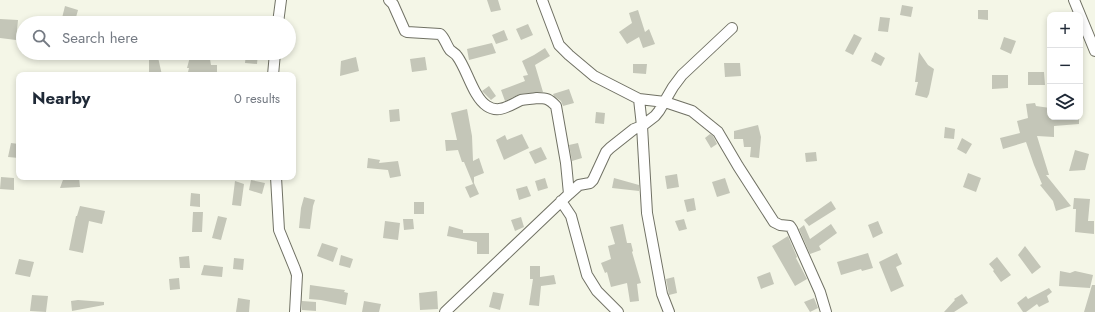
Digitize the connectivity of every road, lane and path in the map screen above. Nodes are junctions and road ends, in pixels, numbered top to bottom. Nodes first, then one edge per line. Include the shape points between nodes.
1 (281, 0) edge
2 (389, 0) edge
3 (542, 0) edge
4 (1074, 0) edge
5 (279, 16) edge
6 (732, 28) dead end
7 (1095, 51) edge
8 (274, 60) edge
9 (273, 72) edge
10 (639, 99) junction
11 (665, 102) junction
12 (642, 126) junction
13 (276, 180) edge
14 (565, 197) junction
15 (295, 312) edge
16 (445, 312) edge
17 (618, 312) edge
18 (669, 312) edge
19 (826, 312) edge

1 - 5 street
2 - 14 street via 405,31 440,34 443,37 450,50 457,56 476,93 487,106 496,110 523,100 546,98 556,106 566,162
3 - 10 street via 562,50 594,76
4 - 7 street
6 - 11 street via 682,75
8 - 9 street
10 - 11 street
10 - 12 street
11 - 12 street via 660,111
11 - 19 street via 692,111 718,132 774,222 790,226 792,229 820,292
12 - 14 street via 634,129 606,152 590,183 579,186
12 - 18 street via 647,213 662,294
13 - 15 street via 279,230 297,275
14 - 16 street
14 - 17 street via 587,275 597,291

